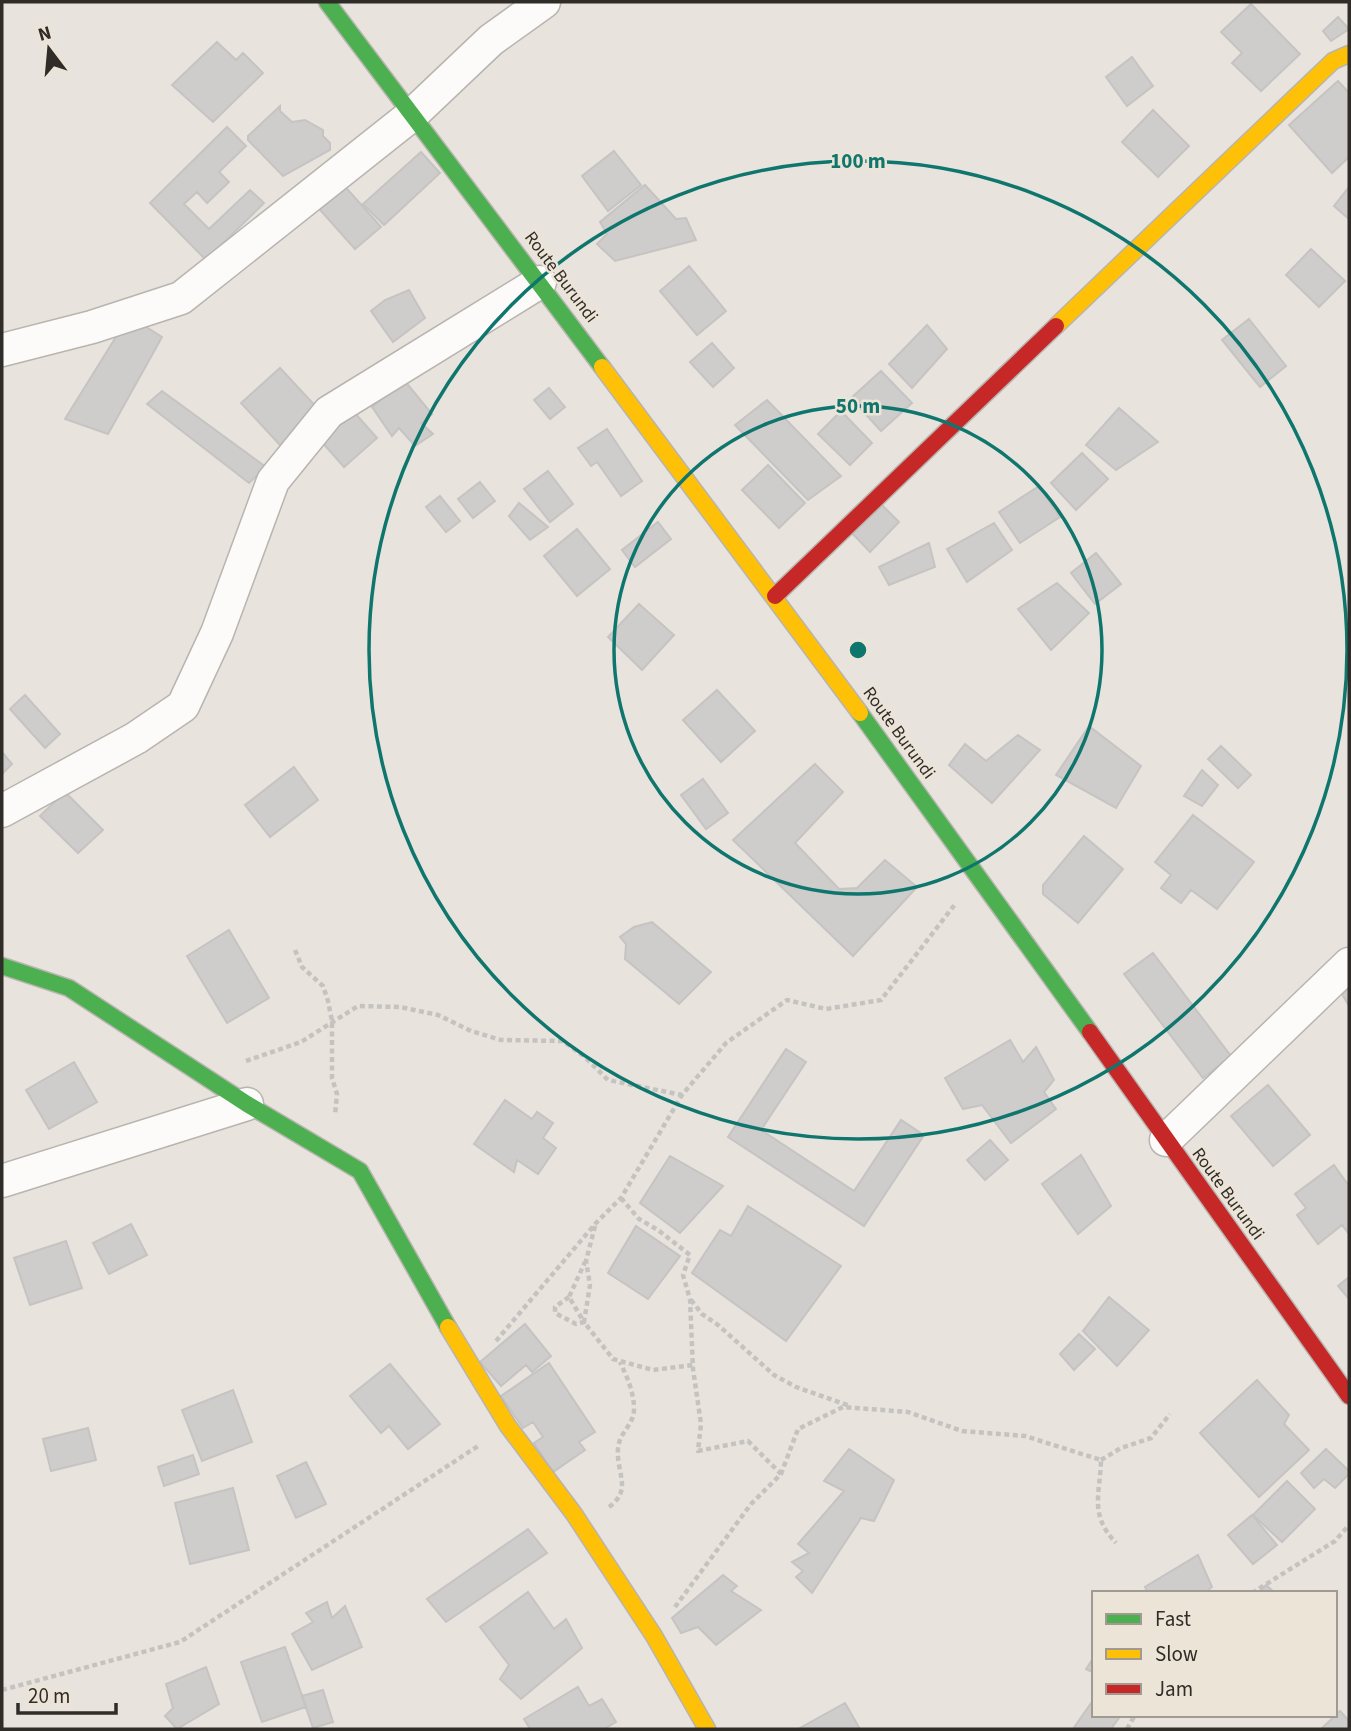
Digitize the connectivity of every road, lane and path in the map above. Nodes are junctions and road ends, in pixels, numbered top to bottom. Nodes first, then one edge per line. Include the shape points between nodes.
1 (327, 2) edge
2 (544, 2) edge
3 (1349, 54) edge
4 (413, 114) junction
5 (540, 282) junction
6 (2, 350) edge
7 (775, 596) junction
8 (2, 811) edge
9 (978, 874) junction
10 (295, 950) dead end
11 (1349, 964) edge
12 (2, 966) edge
13 (332, 1021) junction
14 (240, 1063) dead end
15 (682, 1095) junction
16 (247, 1104) junction
17 (1166, 1140) junction
18 (332, 1155) junction
19 (2, 1181) edge
20 (621, 1198) junction
21 (596, 1224) junction
22 (586, 1261) junction
23 (569, 1297) junction
24 (691, 1299) junction
25 (584, 1322) junction
26 (620, 1361) junction
27 (693, 1366) junction
28 (472, 1369) junction
29 (1349, 1396) edge
30 (854, 1408) junction
31 (1170, 1414) dead end
32 (508, 1426) junction
33 (1101, 1460) junction
34 (781, 1474) junction
35 (574, 1514) junction
36 (1349, 1525) edge
37 (1116, 1543) dead end
38 (1255, 1591) edge
39 (654, 1636) junction
40 (2, 1690) edge
41 (707, 1729) edge

1 - 4 street, Route Burundi
2 - 4 street via 492,40
3 - 7 street via 1333,61
4 - 5 street, Route Burundi
4 - 6 street via 181,298
5 - 7 street, Route Burundi
5 - 8 street via 329,412 273,481 217,633 183,706 136,738
7 - 9 street, Route Burundi
9 - 15 path via 881,1000 826,1009 787,1000 726,1043
9 - 17 street, Route Burundi
10 - 13 path via 302,967 323,986
11 - 17 street
12 - 16 street via 69,988
13 - 14 path via 301,1042
13 - 15 path via 358,1006 413,1009 501,1040 563,1041 608,1080
13 - 18 path via 332,1078 337,1094
15 - 20 path
16 - 18 street
16 - 19 street
17 - 29 street, Route Burundi
18 - 28 street via 360,1171
20 - 21 path
20 - 24 path via 639,1219 690,1255 683,1275
21 - 22 path
21 - 28 path
22 - 23 path
22 - 25 path via 590,1285
23 - 25 path
23 - 25 path via 555,1307 555,1313 576,1324
24 - 27 path
24 - 30 path via 702,1314 774,1375
25 - 26 path via 613,1359
26 - 27 path via 653,1370
26 - 35 path via 631,1384 634,1411 618,1444 624,1485 620,1499 605,1511
27 - 34 path via 701,1424 698,1451 748,1441
28 - 32 street
30 - 33 path via 908,1412 962,1431 1025,1436
30 - 34 path via 843,1407 798,1429
31 - 33 path via 1151,1438
32 - 35 street
32 - 40 path via 180,1642
33 - 37 path via 1097,1506 1103,1529
34 - 39 path via 751,1504
35 - 39 street
36 - 38 path via 1335,1541
39 - 41 street

